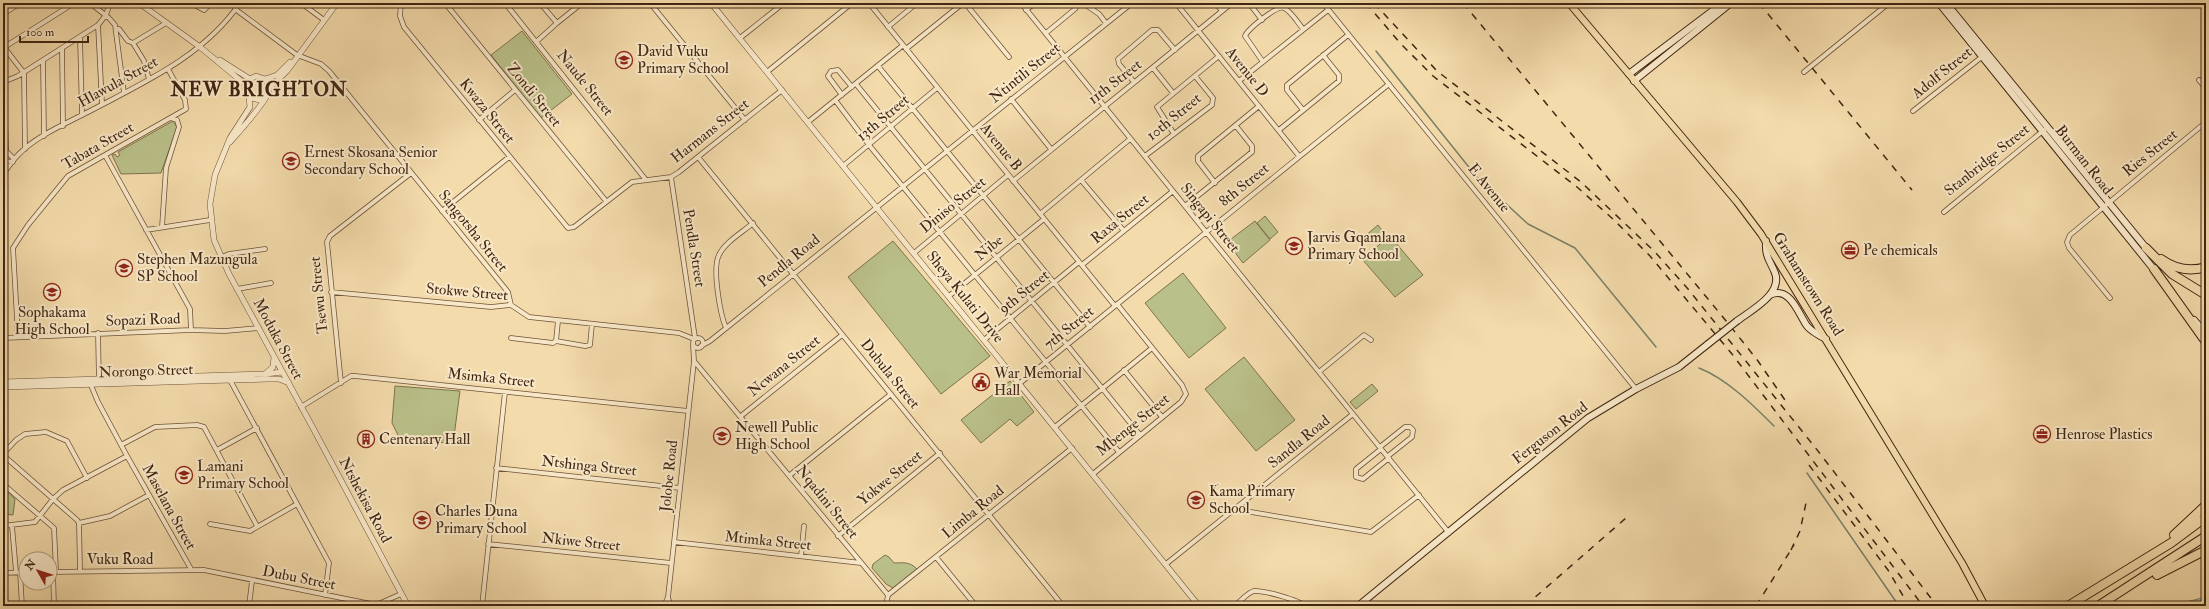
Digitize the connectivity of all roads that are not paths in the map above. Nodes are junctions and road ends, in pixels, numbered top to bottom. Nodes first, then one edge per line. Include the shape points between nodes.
1 (20, 3) edge
2 (74, 3) edge
3 (90, 3) edge
4 (110, 3) edge
5 (139, 3) edge
6 (191, 3) edge
7 (211, 3) edge
8 (239, 3) edge
9 (301, 3) edge
10 (337, 3) edge
11 (401, 3) edge
12 (445, 3) edge
13 (504, 3) edge
14 (540, 3) edge
15 (582, 3) edge
16 (650, 3) edge
17 (711, 3) edge
18 (852, 3) edge
19 (869, 3) edge
20 (917, 3) edge
21 (964, 3) edge
22 (1021, 3) edge
23 (1035, 3) edge
24 (1078, 3) edge
25 (1083, 3) edge
26 (1097, 3) edge
27 (1132, 3) edge
28 (1176, 3) edge
29 (1216, 3) edge
30 (1232, 3) edge
31 (1249, 3) edge
32 (1322, 3) edge
33 (1569, 3) edge
34 (1889, 3) edge
35 (1939, 3) edge
36 (1946, 3) edge
37 (781, 4) edge
38 (1728, 4) edge
39 (1092, 8) junction
40 (235, 9) junction
41 (1026, 10) junction
42 (1328, 10) junction
43 (1222, 11) junction
44 (3, 14) edge
45 (106, 15) junction
46 (324, 20) junction
47 (1262, 20) junction
48 (166, 23) junction
49 (557, 23) junction
50 (1106, 23) junction
51 (98, 25) junction
52 (888, 27) junction
53 (116, 29) junction
54 (1303, 29) junction
55 (1199, 31) junction
56 (1046, 33) junction
57 (1348, 35) junction
58 (80, 37) junction
59 (740, 38) junction
60 (536, 42) junction
61 (133, 43) junction
62 (200, 47) junction
63 (3, 48) edge
64 (904, 48) junction
65 (62, 49) junction
66 (1175, 50) junction
67 (208, 54) junction
68 (297, 55) junction
69 (1323, 55) junction
70 (1984, 55) junction
71 (1219, 56) junction
72 (1009, 57) dead end
73 (1064, 57) junction
74 (43, 61) junction
75 (1263, 62) junction
76 (878, 66) junction
77 (1153, 68) junction
78 (168, 69) junction
79 (24, 72) junction
80 (767, 72) junction
81 (1804, 72) dead end
82 (1629, 74) junction
83 (1195, 76) junction
84 (149, 79) junction
85 (250, 79) junction
86 (266, 79) junction
87 (2199, 80) dead end
88 (1634, 81) junction
89 (3, 82) edge
90 (1134, 82) junction
91 (1239, 82) junction
92 (1389, 84) junction
93 (246, 85) junction
94 (854, 85) junction
95 (269, 88) junction
96 (937, 88) junction
97 (2206, 89) edge
98 (515, 90) junction
99 (782, 90) junction
100 (124, 93) junction
101 (1173, 93) junction
102 (842, 95) junction
103 (249, 97) junction
104 (265, 98) junction
105 (835, 100) junction
106 (1012, 100) junction
107 (102, 104) junction
108 (1104, 106) junction
109 (1259, 106) junction
110 (912, 109) junction
111 (1303, 110) junction
112 (1913, 111) dead end
113 (82, 115) junction
114 (170, 118) junction
115 (478, 120) junction
116 (744, 120) junction
117 (808, 122) junction
118 (2206, 122) edge
119 (63, 126) junction
120 (1236, 126) junction
121 (891, 127) junction
122 (2045, 129) junction
123 (972, 130) junction
124 (1279, 130) junction
125 (1174, 134) junction
126 (44, 136) junction
127 (1130, 139) junction
128 (869, 145) junction
129 (226, 146) junction
130 (25, 149) junction
131 (1052, 149) junction
132 (947, 151) junction
133 (105, 154) junction
134 (1145, 156) junction
135 (1299, 156) junction
136 (509, 157) junction
137 (698, 157) junction
138 (13, 160) junction
139 (3, 161) edge
140 (843, 166) junction
141 (924, 168) junction
142 (411, 173) junction
143 (3, 174) edge
144 (1008, 175) junction
145 (671, 177) junction
146 (646, 180) junction
147 (1081, 180) junction
148 (1013, 181) junction
149 (1215, 183) junction
150 (902, 186) junction
151 (1173, 192) junction
152 (982, 197) junction
153 (606, 201) junction
154 (2109, 202) junction
155 (1185, 206) junction
156 (876, 207) junction
157 (2103, 207) junction
158 (442, 211) junction
159 (1944, 212) dead end
160 (961, 214) junction
161 (1040, 214) junction
162 (1044, 219) junction
163 (210, 220) junction
164 (753, 223) junction
165 (162, 227) junction
166 (568, 228) joint
167 (146, 230) junction
168 (1124, 230) junction
169 (1206, 231) junction
170 (939, 232) junction
171 (1019, 239) junction
172 (1766, 241) junction
173 (2146, 248) junction
174 (265, 249) dead end
175 (914, 253) junction
176 (221, 257) junction
177 (996, 257) junction
178 (1081, 264) junction
179 (2206, 267) edge
180 (2154, 269) junction
181 (794, 273) junction
182 (975, 275) junction
183 (270, 283) dead end
184 (1054, 283) junction
185 (237, 289) junction
186 (331, 292) junction
187 (2206, 295) edge
188 (949, 296) junction
189 (1769, 296) junction
190 (2110, 298) dead end
191 (1032, 301) junction
192 (510, 305) junction
193 (1116, 305) junction
194 (1010, 319) junction
195 (558, 321) junction
196 (592, 324) junction
197 (1090, 327) junction
198 (259, 328) junction
199 (726, 328) junction
200 (191, 330) junction
201 (98, 333) junction
202 (2206, 334) edge
203 (717, 335) junction
204 (842, 335) junction
205 (18, 337) junction
206 (3, 338) edge
207 (511, 338) dead end
208 (697, 339) junction
209 (984, 340) junction
210 (1371, 340) dead end
211 (1827, 340) junction
212 (556, 341) junction
213 (2206, 342) edge
214 (693, 345) junction
215 (1068, 345) junction
216 (701, 346) junction
217 (1152, 348) junction
218 (274, 357) junction
219 (694, 359) junction
220 (1046, 362) junction
221 (1124, 370) junction
222 (282, 372) junction
223 (1319, 372) junction
224 (264, 374) junction
225 (230, 380) junction
226 (3, 382) edge
227 (90, 382) junction
228 (99, 382) junction
229 (289, 383) junction
230 (341, 383) junction
231 (1020, 383) junction
232 (3, 387) edge
233 (1102, 388) junction
234 (1636, 389) junction
235 (505, 392) junction
236 (891, 394) junction
237 (1186, 394) joint
238 (1081, 405) junction
239 (301, 407) junction
240 (688, 411) junction
241 (1353, 414) junction
242 (741, 416) junction
243 (1162, 417) junction
244 (1055, 427) junction
245 (257, 428) junction
246 (1140, 435) junction
247 (122, 445) junction
248 (1072, 448) junction
249 (1381, 448) junction
250 (217, 450) junction
251 (1119, 452) junction
252 (3, 454) edge
253 (940, 454) junction
254 (127, 456) junction
255 (1388, 457) junction
256 (496, 468) junction
257 (1093, 474) junction
258 (790, 475) junction
259 (87, 478) junction
260 (3, 484) edge
261 (680, 488) junction
262 (1419, 495) junction
263 (149, 496) junction
264 (53, 499) junction
265 (297, 504) junction
266 (2206, 505) edge
267 (1237, 507) junction
268 (989, 514) junction
269 (41, 517) junction
270 (2206, 517) edge
271 (79, 523) junction
272 (210, 524) dead end
273 (3, 526) edge
274 (12, 526) junction
275 (257, 526) junction
276 (804, 526) dead end
277 (1449, 533) junction
278 (838, 536) junction
279 (2205, 536) edge
280 (674, 542) junction
281 (488, 544) junction
282 (2206, 550) edge
283 (54, 551) edge
284 (801, 556) junction
285 (936, 557) junction
286 (671, 563) junction
287 (861, 563) junction
288 (1166, 564) junction
289 (191, 569) junction
290 (80, 571) junction
291 (18, 572) joint
292 (58, 572) edge
293 (3, 573) edge
294 (2120, 575) junction
295 (252, 581) junction
296 (20, 591) edge
297 (54, 591) edge
298 (401, 594) junction
299 (325, 595) junction
300 (888, 595) junction
301 (668, 598) junction
302 (22, 606) edge
303 (54, 606) edge
304 (250, 606) edge
305 (376, 606) edge
306 (408, 606) edge
307 (482, 606) edge
308 (664, 606) edge
309 (671, 606) edge
310 (886, 606) edge
311 (976, 606) edge
312 (1063, 606) edge
313 (1199, 606) edge
314 (1234, 606) edge
315 (1305, 606) edge
316 (1358, 606) edge
317 (1985, 606) edge
318 (2068, 606) edge
319 (2098, 606) edge
320 (2102, 606) edge

1 - 44 street
2 - 63 street
3 - 45 street
4 - 45 street
5 - 48 street
6 - 7 street via 202,10 208,8
8 - 40 street, Hlawula Street
9 - 46 street
10 - 46 street
11 - 115 street, Kwaza Street via 400,16 404,27
12 - 98 street, Zondi Street
13 - 60 street, Naude Street
14 - 49 street
15 - 49 street
16 - 116 street
17 - 59 street, Sheya Kulati Drive
18 - 80 street
19 - 52 street, Avenue B
20 - 52 street
21 - 64 street
21 - 72 street
22 - 41 street, Singapi Street
23 - 41 street
24 - 56 street via 1075,9
25 - 39 street
26 - 39 street
27 - 50 street, Ntintili Street
28 - 55 street, Avenue D
29 - 43 street
30 - 43 street, 11th Street
31 - 47 street
32 - 42 street, E Avenue
33 - 82 main road, Grahamstown Road
34 - 81 street
35 - 70 main road, Burman Road
36 - 70 main road, Burman Road
37 - 59 street
38 - 82 main road
38 - 88 main road
39 - 50 street
40 - 62 street, Hlawula Street
40 - 68 street, Sangotsha Street
41 - 56 street, Singapi Street
42 - 54 street
42 - 57 street, E Avenue
43 - 55 street, 11th Street
45 - 51 street
45 - 53 street via 115,23
46 - 68 street
47 - 54 street via 1278,8 1282,8
47 - 75 street via 1244,36
48 - 61 street
48 - 62 street
49 - 60 street
50 - 73 street, Ntintili Street
51 - 58 street
51 - 107 street
52 - 64 street, Avenue B
53 - 61 street
53 - 100 street
54 - 75 street
55 - 66 street, 11th Street
55 - 71 street, Avenue D
56 - 73 street, Singapi Street
57 - 69 street
57 - 92 street, E Avenue
58 - 65 street
58 - 113 street
59 - 80 street, Sheya Kulati Drive
60 - 146 street, Naude Street
61 - 84 street via 144,61
62 - 67 street
62 - 78 street, Hlawula Street
63 - 79 street
64 - 76 street
64 - 96 street, Avenue B
65 - 74 street
65 - 119 street
66 - 77 street, 11th Street
66 - 90 street via 1158,30 1152,30 1118,59 1119,64
67 - 85 street
67 - 93 street
68 - 86 street via 277,75
68 - 95 street via 287,71
68 - 142 street, Sangotsha Street via 325,67
69 - 111 street via 1286,86
69 - 111 street via 1340,80
70 - 112 street, Adolf Street
70 - 122 main road, Burman Road
71 - 83 street
71 - 91 street, Avenue D
73 - 106 street, Ntintili Street
73 - 108 street, Singapi Street
74 - 79 street
74 - 126 street
75 - 91 street
76 - 94 street
76 - 110 street
77 - 90 street, 11th Street
77 - 101 street
78 - 84 street, Hlawula Street
78 - 114 street, Tabata Street via 187,107 183,112
79 - 89 street
79 - 130 street
80 - 99 street, Sheya Kulati Drive
82 - 88 main road, Grahamstown Road
83 - 101 street
83 - 125 street, 10th Street via 1213,98 1213,103
84 - 100 street, Hlawula Street
85 - 86 street via 256,76
85 - 93 street
86 - 95 street
87 - 97 street
88 - 172 main road, Grahamstown Road via 1737,202
89 - 138 street via 6,151
90 - 108 street, 11th Street
91 - 109 street, Avenue D
92 - 135 street, 8th Street
92 - 234 street, E Avenue
93 - 103 street
94 - 102 street
94 - 102 street via 838,70 831,71 828,76
94 - 121 street
95 - 104 street
96 - 110 street, 13th Street
96 - 123 street, Avenue B
98 - 115 street
98 - 153 street, Zondi Street
99 - 116 street, Harmans Street
99 - 117 street, Sheya Kulati Drive
100 - 107 street, Hlawula Street
101 - 125 street via 1157,109
102 - 105 street
103 - 104 street via 259,100
103 - 129 street, Moduka Street via 250,107
104 - 129 street, Moduka Street
105 - 117 street
105 - 128 street
106 - 123 street, Ntintili Street
106 - 131 street
107 - 113 street, Hlawula Street
108 - 127 street, Singapi Street
108 - 131 street, 11th Street
109 - 120 street
109 - 124 street, Avenue D
110 - 121 street, 13th Street
110 - 132 street
111 - 124 street
113 - 119 street, Hlawula Street
114 - 133 street, Tabata Street
114 - 165 street via 177,120 179,127 165,175
115 - 136 street, Kwaza Street
116 - 137 street, Harmans Street
117 - 140 street, Sheya Kulati Drive
118 - 154 street, Ries Street
119 - 126 street, Hlawula Street
120 - 149 street via 1253,150
120 - 149 street via 1197,158
121 - 128 street, 13th Street
121 - 141 street
122 - 154 main road, Burman Road
122 - 157 main road, Burman Road
122 - 159 street, Stanbridge Street
123 - 132 street, Ntintili Street
123 - 144 street, Avenue B
124 - 135 street, Avenue D
125 - 134 street, 10th Street
126 - 130 street, Hlawula Street
127 - 134 street, Singapi Street
127 - 147 street, 10th Street
128 - 140 street, 13th Street
128 - 150 street
129 - 163 street, Moduka Street via 213,183
130 - 138 street, Hlawula Street
131 - 148 street, 11th Street
132 - 141 street, Ntintili Street
132 - 152 street
133 - 167 street
133 - 205 street, Tabata Street via 62,180 13,248
134 - 151 street, Singapi Street
135 - 169 street, 8th Street
136 - 158 street
136 - 166 street, Kwaza Street
137 - 145 street, Harmans Street
137 - 164 street, Dubula Street
138 - 139 street
138 - 143 street, Hlawula Street
140 - 156 street, Sheya Kulati Drive
141 - 150 street, Ntintili Street
141 - 160 street
142 - 158 street, Sangotsha Street
142 - 186 street, Tsewu Street via 328,239 326,245
144 - 148 street, Avenue B
144 - 152 street, Diniso Street
145 - 146 street, Harmans Street
145 - 208 street, Pendla Street
146 - 153 street, Harmans Street via 632,182
147 - 161 street, 10th Street
147 - 168 street
148 - 161 street, Avenue B
149 - 155 street
150 - 156 street, Ntintili Street
150 - 170 street
151 - 155 street, Singapi Street
151 - 168 street, Raxa Street
152 - 160 street, Diniso Street
152 - 171 street
153 - 166 street, Harmans Street via 574,227
154 - 157 street, Ries Street
154 - 173 main road, Burman Road
155 - 169 street, Singapi Street
156 - 175 street, Sheya Kulati Drive
156 - 181 street, Pendla Road
157 - 180 main road, Burman Road
157 - 190 street, Ries Street via 2071,233 2067,244
158 - 192 street, Sangotsha Street via 508,292
160 - 170 street, Diniso Street
160 - 177 street
161 - 162 street, Avenue B
162 - 171 street, Nibe
162 - 178 street, Avenue B
163 - 165 street
163 - 176 street, Moduka Street
164 - 181 street, Dubula Street
164 - 199 street, Pendla Street via 724,248 716,262 722,317
165 - 167 street
167 - 200 street via 190,309
168 - 178 street, Raxa Street
169 - 193 street, 8th Street
169 - 223 street, Singapi Street
170 - 175 street, Diniso Street
170 - 182 street
171 - 177 street, Nibe
171 - 184 street
172 - 189 main road, Ferguson Road via 1766,256 1777,280
172 - 211 main road, Grahamstown Road
173 - 179 highway via 2174,267 2190,270
173 - 187 highway, Burman Road via 2172,274
174 - 176 street
175 - 188 street, Sheya Kulati Drive
176 - 185 street, Moduka Street
177 - 182 street, Nibe
177 - 191 street
178 - 184 street, 9th Street
178 - 193 street, Avenue B
180 - 202 main road, Burman Road
180 - 213 highway
181 - 199 street, Pendla Road
181 - 204 street, Dubula Street
182 - 188 street, Nibe
182 - 194 street
183 - 185 street
184 - 191 street, 9th Street
184 - 197 street
185 - 198 street, Moduka Street
186 - 192 street, Stokwe Street via 500,308
186 - 230 street, Tsewu Street
188 - 209 street, Sheya Kulati Drive
189 - 211 main road via 1776,293 1788,297 1809,329
189 - 234 main road, Ferguson Road, bridge via 1679,367
191 - 194 street, 9th Street
191 - 215 street
192 - 195 street, Stokwe Street via 526,316
193 - 197 street, 7th Street
193 - 217 street, Avenue B
194 - 209 street, 9th Street
194 - 220 street
195 - 196 street, Stokwe Street
195 - 212 street
196 - 208 street, Stokwe Street via 679,334
196 - 212 street via 588,346
197 - 215 street, 7th Street
198 - 200 street, Sopazi Road
198 - 218 street, Moduka Street
199 - 203 street, Pendla Road
200 - 201 street, Sopazi Road
201 - 205 street, Sopazi Road
201 - 228 street
203 - 208 street, Pendla Road via 709,339
203 - 216 street, Pendla Road
204 - 236 street, Dubula Street
204 - 242 street, Ncwana Street
205 - 206 street, Sopazi Road
207 - 212 street via 553,343
208 - 214 street, Jolobe Road
208 - 216 street
209 - 231 street, Sheya Kulati Drive
210 - 223 street via 1364,335
211 - 317 main road, Grahamstown Road via 1967,571
214 - 216 street via 696,348
214 - 219 street, Jolobe Road
215 - 220 street, 7th Street
215 - 233 street
216 - 219 street, Jolobe Road
217 - 221 street
217 - 237 street, Avenue B via 1182,385
218 - 222 street, Moduka Street
218 - 224 street via 273,367
219 - 240 street, Jolobe Road
219 - 242 street, Nqadini Street
220 - 231 street, 7th Street
220 - 238 street
221 - 233 street
221 - 243 street
222 - 224 street, Norongo Street
222 - 229 street, Moduka Street
223 - 241 street, Singapi Street
224 - 228 street, Norongo Street
225 - 228 street, Norongo Street
225 - 229 street, Norongo Street via 276,379
225 - 245 street
226 - 227 street, Norongo Street
227 - 228 street, Norongo Street
227 - 232 street, Norongo Street
227 - 247 street, Maselana Street
229 - 239 street, Moduka Street
230 - 235 street, Msimka Street via 355,376
230 - 239 street, Msimka Street
231 - 244 street, Sheya Kulati Drive
233 - 238 street
233 - 246 street
234 - 277 main road, Ferguson Road via 1588,418
235 - 240 street, Msimka Street
235 - 256 street
236 - 253 street, Dubula Street
236 - 258 street
237 - 243 street, Mbenge Street via 1183,400
238 - 244 street
238 - 251 street
239 - 298 street, Ntshekisa Road
240 - 261 street, Jolobe Road
241 - 249 street, Singapi Street
241 - 267 street, Sandla Road
242 - 258 street, Nqadini Street
243 - 246 street, Mbenge Street
244 - 248 street, Sheya Kulati Drive
245 - 250 street
245 - 265 street
246 - 251 street, Mbenge Street
247 - 250 street via 154,427 199,425 206,430
247 - 254 street, Maselana Street
248 - 257 street, Sheya Kulati Drive
248 - 268 street, Limba Road
249 - 255 street, Singapi Street
249 - 255 street via 1405,427 1413,430 1412,437
249 - 255 street via 1356,469 1356,477 1363,478
250 - 275 street
251 - 257 street, Mbenge Street
252 - 259 street via 20,436 29,432 46,432 67,441
252 - 264 street
253 - 268 street, Dubula Street
253 - 278 street, Yokwe Street
254 - 259 street, Maselana Street
254 - 263 street, Maselana Street
255 - 262 street, Singapi Street
256 - 261 street, Ntshinga Street
256 - 281 street
257 - 288 street, Sheya Kulati Drive
258 - 278 street, Nqadini Street
259 - 264 street, Maselana Street via 66,488
260 - 269 street
261 - 280 street, Jolobe Road
262 - 267 street via 1379,528 1368,533 1245,511
262 - 277 street, Singapi Street
263 - 271 street via 110,516
263 - 289 street, Maselana Street
264 - 269 street, Maselana Street
264 - 271 street
265 - 275 street
265 - 299 street via 329,565
266 - 294 highway via 2178,532
267 - 288 street, Sandla Road
268 - 285 street, Limba Road
268 - 312 street, Dubula Street
269 - 274 street via 35,522
269 - 283 street via 54,530
270 - 294 highway
271 - 290 street
272 - 275 street via 250,531
273 - 274 street
274 - 291 street
276 - 284 street
277 - 316 main road, Ferguson Road
278 - 287 street, Nqadini Street
279 - 319 highway
280 - 284 street, Mtimka Street
280 - 286 street, Jolobe Road
281 - 286 street, Nkiwe Street
281 - 307 street
282 - 320 highway
284 - 287 street, Mtimka Street
285 - 300 street, Limba Road
285 - 311 street
286 - 301 street, Jolobe Road
287 - 300 street, Nqadini Street
288 - 313 street, Sheya Kulati Drive
289 - 290 street, Vuku Road
289 - 295 street, Dubu Street
290 - 292 street, Vuku Road
291 - 293 street
294 - 318 highway
295 - 299 street, Dubu Street
295 - 304 street
296 - 302 street
297 - 303 street
298 - 305 street, Dubu Street
298 - 306 street, Ntshekisa Road
299 - 305 street, Dubu Street
300 - 310 street
301 - 308 street, Jolobe Road
301 - 309 street, Jolobe Road
314 - 315 street via 1254,591 1298,600

